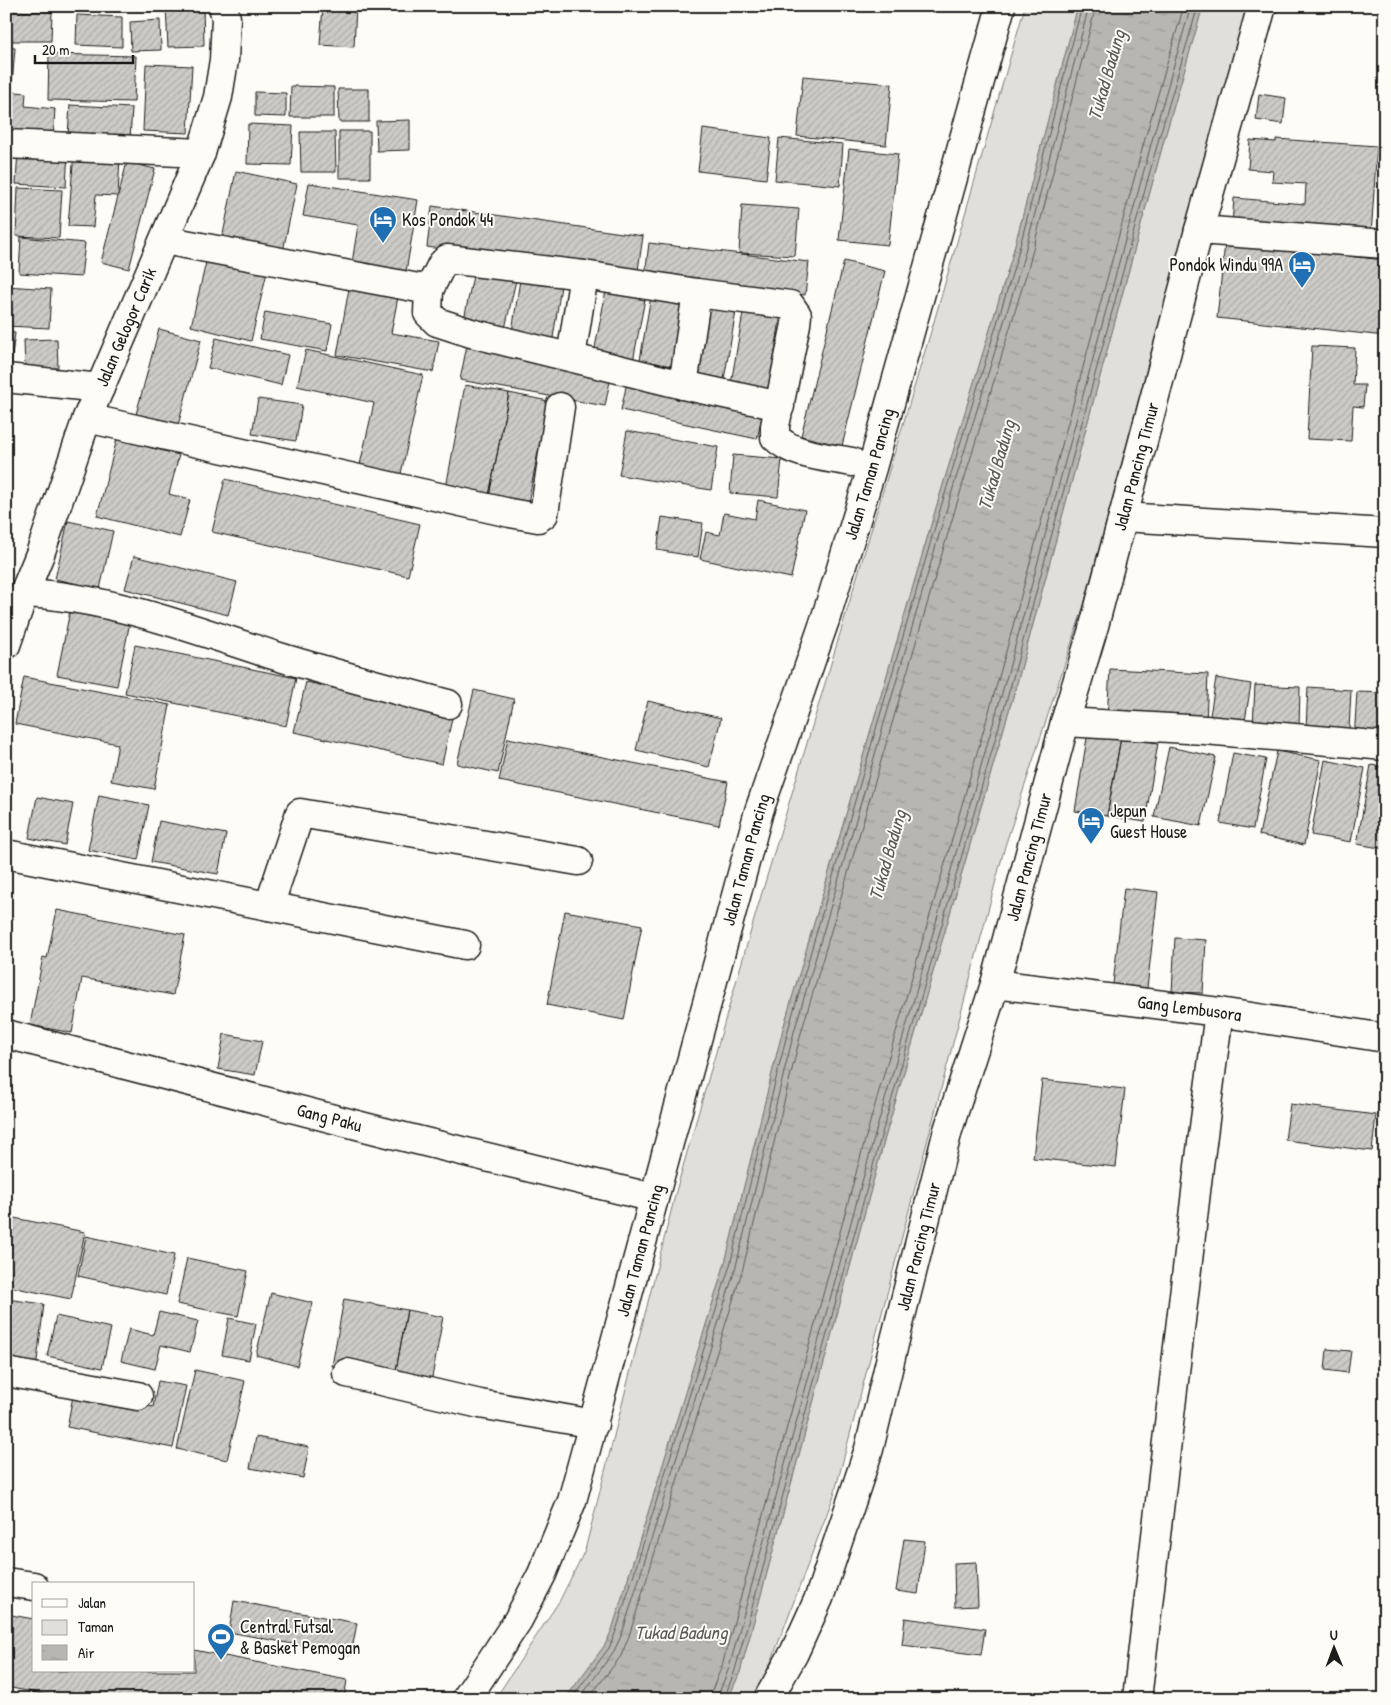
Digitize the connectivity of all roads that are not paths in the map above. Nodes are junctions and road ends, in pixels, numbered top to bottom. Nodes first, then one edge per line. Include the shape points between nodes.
1 (223, 6) edge
2 (1001, 6) edge
3 (1262, 6) edge
4 (6, 144) edge
5 (201, 153) junction
6 (1199, 230) junction
7 (164, 240) junction
8 (1384, 240) edge
9 (584, 275) junction
10 (429, 290) junction
11 (697, 293) junction
12 (571, 357) junction
13 (6, 378) edge
14 (683, 385) junction
15 (100, 388) junction
16 (780, 406) junction
17 (560, 407) dead end
18 (86, 418) junction
19 (852, 462) dead end
20 (1123, 517) junction
21 (1385, 533) edge
22 (24, 593) junction
23 (6, 645) edge
24 (448, 704) dead end
25 (1065, 722) junction
26 (1385, 746) edge
27 (6, 854) edge
28 (578, 861) dead end
29 (270, 906) junction
30 (465, 945) dead end
31 (995, 984) junction
32 (1219, 1012) junction
33 (6, 1034) edge
34 (1385, 1038) edge
35 (654, 1198) junction
36 (6, 1372) edge
37 (347, 1373) dead end
38 (138, 1396) dead end
39 (594, 1424) junction
40 (6, 1582) edge
41 (32, 1586) edge
42 (466, 1699) edge
43 (768, 1699) edge
44 (1137, 1699) edge

1 - 5 street, Jalan Gelogor Carik via 226,18 224,60 218,97
2 - 35 street, Jalan Taman Pancing via 872,468 759,811
3 - 6 street, Jalan Pancing Timur
4 - 5 street
5 - 7 street, Jalan Gelogor Carik
6 - 8 street
6 - 20 street, Jalan Pancing Timur
7 - 10 street
7 - 15 street, Jalan Gelogor Carik
9 - 10 street via 447,259
9 - 11 street
9 - 12 street
10 - 12 street via 428,313 437,322
11 - 14 street
11 - 16 street via 790,305 796,312
12 - 14 street
13 - 15 street
14 - 16 street
15 - 18 street, Jalan Gelogor Carik
16 - 19 street via 775,437 781,443 802,452
17 - 18 street via 544,514 538,518
18 - 22 street, Jalan Gelogor Carik
20 - 21 street
20 - 25 street, Jalan Pancing Timur
22 - 23 street, Jalan Gelogor Carik
22 - 24 street via 80,598 148,615 316,668
25 - 26 street
25 - 31 street, Jalan Pancing Timur
27 - 29 street
28 - 29 street via 300,813
29 - 30 street
31 - 32 street, Gang Lembusora
31 - 43 street, Jalan Pancing Timur via 948,1130 869,1449 819,1598
32 - 34 street, Gang Lembusora
32 - 44 street
33 - 35 street, Gang Paku
35 - 39 street, Jalan Taman Pancing
36 - 38 street
37 - 39 street via 480,1404
39 - 42 street, Jalan Taman Pancing via 572,1501 542,1574 518,1620
40 - 41 street

